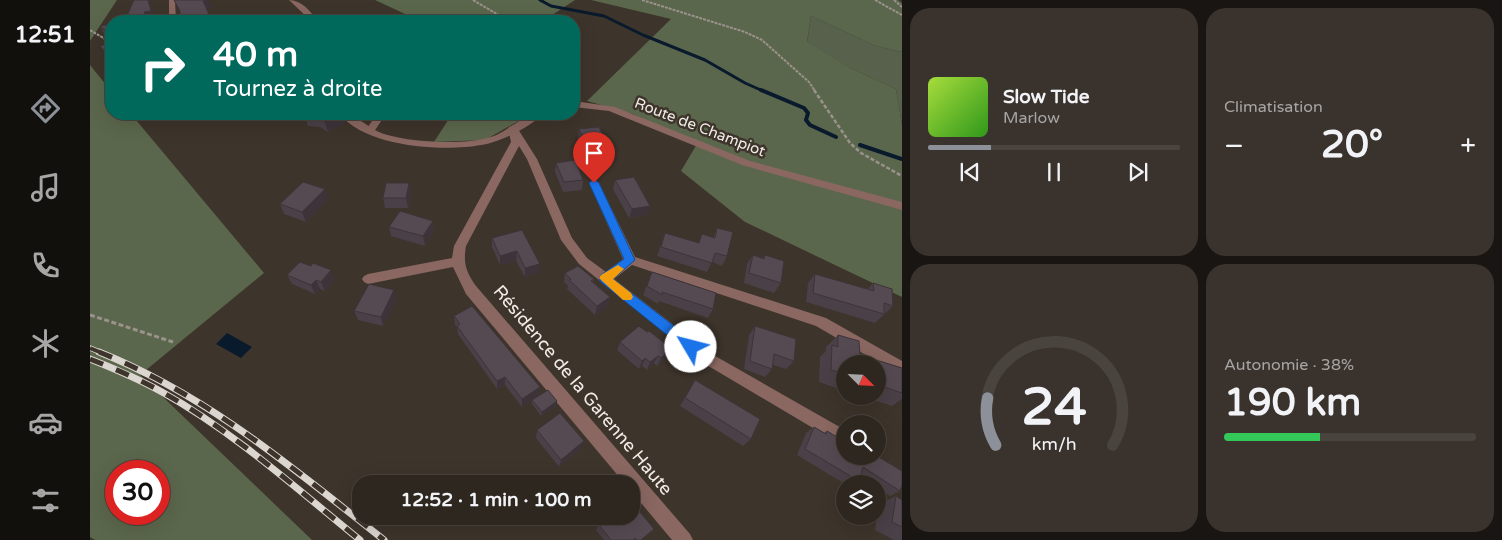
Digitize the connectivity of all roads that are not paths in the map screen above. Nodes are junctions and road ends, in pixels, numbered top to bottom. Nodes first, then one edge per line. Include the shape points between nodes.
1 (172, 0) edge
2 (292, 0) edge
3 (173, 15) edge
4 (310, 15) edge
5 (580, 104) edge
6 (353, 120) edge
7 (377, 120) edge
8 (527, 120) edge
9 (513, 128) junction
10 (370, 131) junction
11 (594, 183) dead end
12 (902, 206) edge
13 (630, 260) junction
14 (456, 262) junction
15 (605, 278) junction
16 (368, 279) dead end
17 (902, 369) edge
18 (836, 434) edge
19 (684, 540) edge

1 - 3 street
2 - 4 street
5 - 12 street, Route de Champiot via 612,109 746,163
6 - 10 street
7 - 10 street
8 - 9 street
9 - 10 street via 492,140 461,144 413,142
9 - 14 street via 516,142 467,230
9 - 15 street via 532,159 567,240 583,261
11 - 13 street
13 - 15 street
13 - 17 street via 821,322
14 - 16 street
14 - 19 street, Résidence de la Garenne Haute via 471,290
15 - 18 street via 705,357

